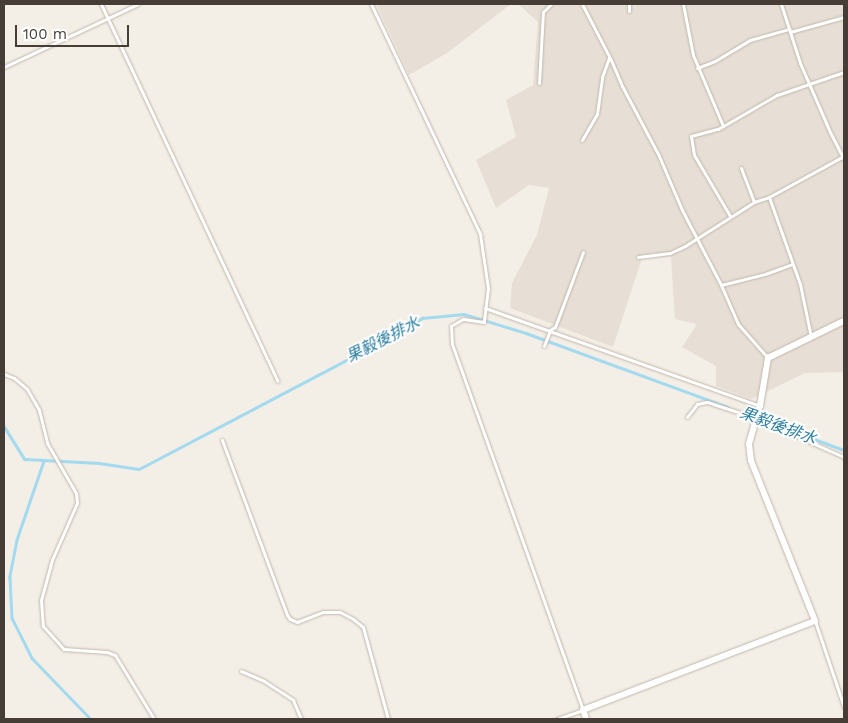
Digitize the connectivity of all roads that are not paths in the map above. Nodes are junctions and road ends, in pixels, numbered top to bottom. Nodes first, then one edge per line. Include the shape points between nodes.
1 (101, 4) edge
2 (138, 4) edge
3 (371, 4) edge
4 (551, 4) edge
5 (582, 4) edge
6 (629, 4) edge
7 (683, 4) edge
8 (781, 4) edge
9 (629, 11) dead end
10 (844, 17) edge
11 (108, 18) junction
12 (789, 30) junction
13 (610, 57) junction
14 (4, 67) edge
15 (697, 68) junction
16 (844, 72) edge
17 (539, 83) dead end
18 (809, 85) junction
19 (723, 126) junction
20 (582, 140) dead end
21 (844, 157) edge
22 (741, 168) dead end
23 (769, 197) junction
24 (754, 202) junction
25 (730, 216) junction
26 (696, 237) junction
27 (583, 252) dead end
28 (638, 257) dead end
29 (792, 264) junction
30 (721, 285) junction
31 (485, 308) junction
32 (844, 322) edge
33 (550, 330) junction
34 (812, 337) junction
35 (544, 346) dead end
36 (768, 358) junction
37 (4, 374) edge
38 (278, 381) dead end
39 (760, 406) junction
40 (687, 417) dead end
41 (756, 418) junction
42 (222, 440) dead end
43 (844, 457) edge
44 (814, 621) junction
45 (241, 671) dead end
46 (844, 707) edge
47 (583, 710) junction
48 (154, 719) edge
49 (301, 719) edge
50 (388, 719) edge
51 (557, 719) edge
52 (586, 719) edge

1 - 11 lane
2 - 11 lane
3 - 31 lane via 480,234 488,288
4 - 17 lane via 543,12
5 - 13 lane
6 - 9 lane
7 - 15 lane
8 - 12 lane
10 - 12 lane
11 - 14 lane
11 - 38 lane
12 - 15 lane via 750,40
12 - 18 lane
13 - 20 lane via 602,77 597,114
13 - 26 lane
15 - 19 lane
16 - 18 lane
18 - 19 lane via 777,96
18 - 21 lane
19 - 25 lane via 691,136 694,155
21 - 23 lane
22 - 24 lane
23 - 24 lane
23 - 29 lane
24 - 25 lane
25 - 26 lane
26 - 28 lane via 670,252
26 - 30 lane
27 - 33 lane via 555,327
29 - 30 lane
29 - 34 lane
30 - 36 lane via 738,324
31 - 33 lane
31 - 47 lane via 484,322 463,319 451,326 452,344
32 - 34 street
33 - 35 lane
33 - 39 lane
34 - 36 street
36 - 39 street
37 - 48 lane via 27,389 39,410 47,443 76,493 77,503 52,560 41,600 43,626 64,650 115,655
39 - 41 street
40 - 41 lane via 697,404 707,402
41 - 43 lane
41 - 44 street via 749,444 751,461
42 - 50 lane via 290,620 297,622 318,613 340,612 363,627
44 - 46 lane
44 - 47 street
45 - 49 lane via 293,700
47 - 51 lane
47 - 52 street

